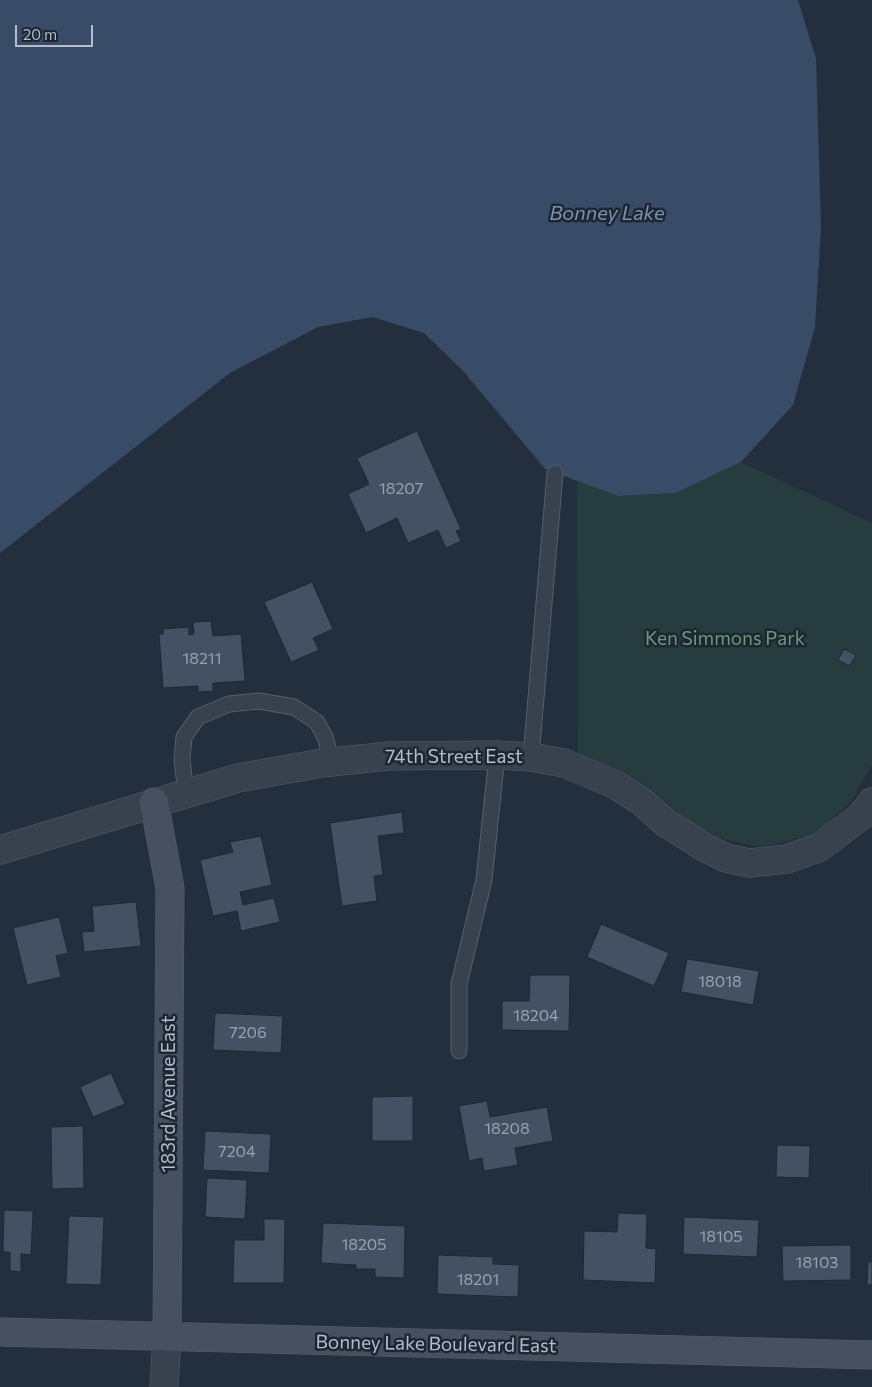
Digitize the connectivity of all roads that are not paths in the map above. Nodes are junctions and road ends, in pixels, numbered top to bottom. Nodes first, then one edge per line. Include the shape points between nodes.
1 (555, 473) dead end
2 (497, 755) junction
3 (530, 757) junction
4 (331, 762) junction
5 (186, 793) junction
6 (154, 802) junction
7 (872, 802) edge
8 (0, 850) edge
9 (459, 1051) dead end
10 (0, 1332) edge
11 (167, 1338) junction
12 (872, 1355) edge
13 (164, 1387) edge

1 - 3 lane
2 - 3 street, 74th Street East
2 - 4 street, 74th Street East via 389,756
2 - 9 lane via 484,880 459,984
3 - 7 street, 74th Street East via 564,762 616,785 704,847 726,858 748,863 787,860 820,847 861,816
4 - 5 street, 74th Street East via 238,778
4 - 5 lane via 326,739 317,722 294,707 259,701 229,704 198,717 184,737 182,760
5 - 6 street, 74th Street East
6 - 8 street, 74th Street East
6 - 11 street, 183rd Avenue East via 170,888
10 - 11 street, Bonney Lake Boulevard East
11 - 12 street, Bonney Lake Boulevard East
11 - 13 street, 183rd Avenue East

